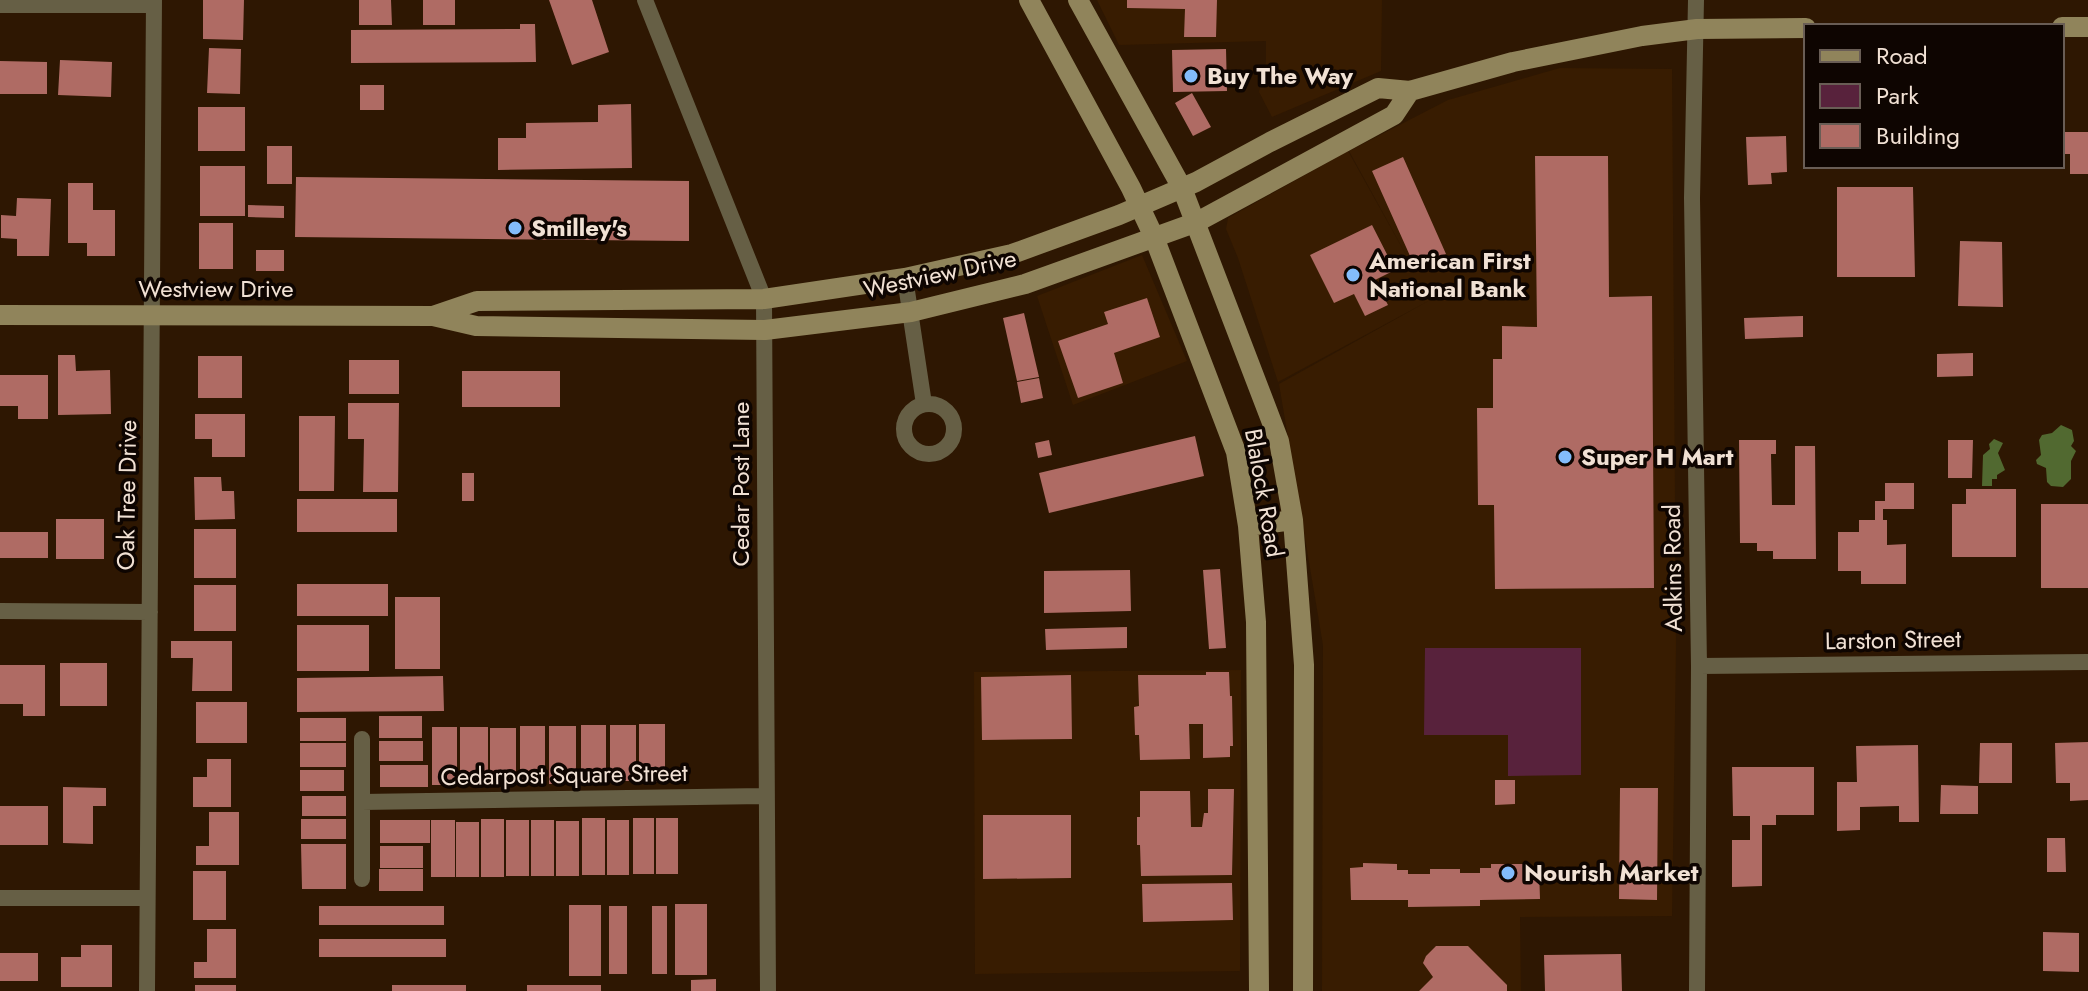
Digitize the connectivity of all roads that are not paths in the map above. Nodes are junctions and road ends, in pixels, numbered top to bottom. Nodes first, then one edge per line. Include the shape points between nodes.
1 (645, 0) edge
2 (1029, 0) edge
3 (1078, 0) edge
4 (1696, 0) edge
5 (154, 2) edge
6 (0, 5) edge
7 (2064, 27) edge
8 (2088, 27) edge
9 (1804, 28) edge
10 (1697, 29) junction
11 (1410, 91) junction
12 (1182, 188) junction
13 (1140, 206) junction
14 (1197, 222) junction
15 (1154, 237) junction
16 (905, 278) junction
17 (764, 299) junction
18 (911, 312) junction
19 (0, 315) edge
20 (153, 315) junction
21 (433, 316) junction
22 (765, 330) junction
23 (924, 404) dead end
24 (1293, 520) junction
25 (1248, 526) junction
26 (0, 611) edge
27 (150, 612) junction
28 (2088, 662) edge
29 (1699, 666) junction
30 (362, 739) dead end
31 (766, 796) junction
32 (362, 802) junction
33 (362, 879) dead end
34 (0, 898) edge
35 (146, 898) junction
36 (147, 991) edge
37 (768, 991) edge
38 (1259, 991) edge
39 (1303, 991) edge
40 (1697, 991) edge

1 - 17 street, Cedar Post Lane
2 - 13 main road, Blalock Road
3 - 12 main road, Blalock Road
4 - 10 street, Adkins Road
5 - 6 street
5 - 20 street, Oak Tree Drive
7 - 8 main road
9 - 10 main road, Westview Drive
10 - 11 main road, Westview Drive via 1513,62
10 - 29 street, Adkins Road via 1692,198
11 - 12 main road, Westview Drive via 1378,88
11 - 14 main road, Westview Drive via 1394,115
12 - 13 main road, Westview Drive
12 - 14 main road, Blalock Road
13 - 15 main road, Blalock Road
13 - 16 main road, Westview Drive via 1012,254
14 - 15 main road, Westview Drive
14 - 24 main road, Blalock Road via 1279,441
15 - 18 main road, Westview Drive via 1025,284
15 - 25 main road, Blalock Road via 1236,452
16 - 17 main road, Westview Drive
16 - 18 street
17 - 21 main road, Westview Drive via 477,301
17 - 22 street, Cedar Post Lane
18 - 22 main road, Westview Drive
18 - 23 street
19 - 20 main road, Westview Drive
20 - 21 main road, Westview Drive
20 - 27 street, Oak Tree Drive
21 - 22 main road, Westview Drive via 476,326
22 - 31 street, Cedar Post Lane
24 - 25 main road
24 - 39 main road, Blalock Road via 1304,665
25 - 38 main road, Blalock Road via 1258,665
26 - 27 street
27 - 35 street, Oak Tree Drive
28 - 29 street, Larston Street
29 - 40 street, Adkins Road
30 - 32 street
31 - 32 street, Cedarpost Square Street
31 - 37 street, Cedar Post Lane
32 - 33 street
34 - 35 street
35 - 36 street, Oak Tree Drive

